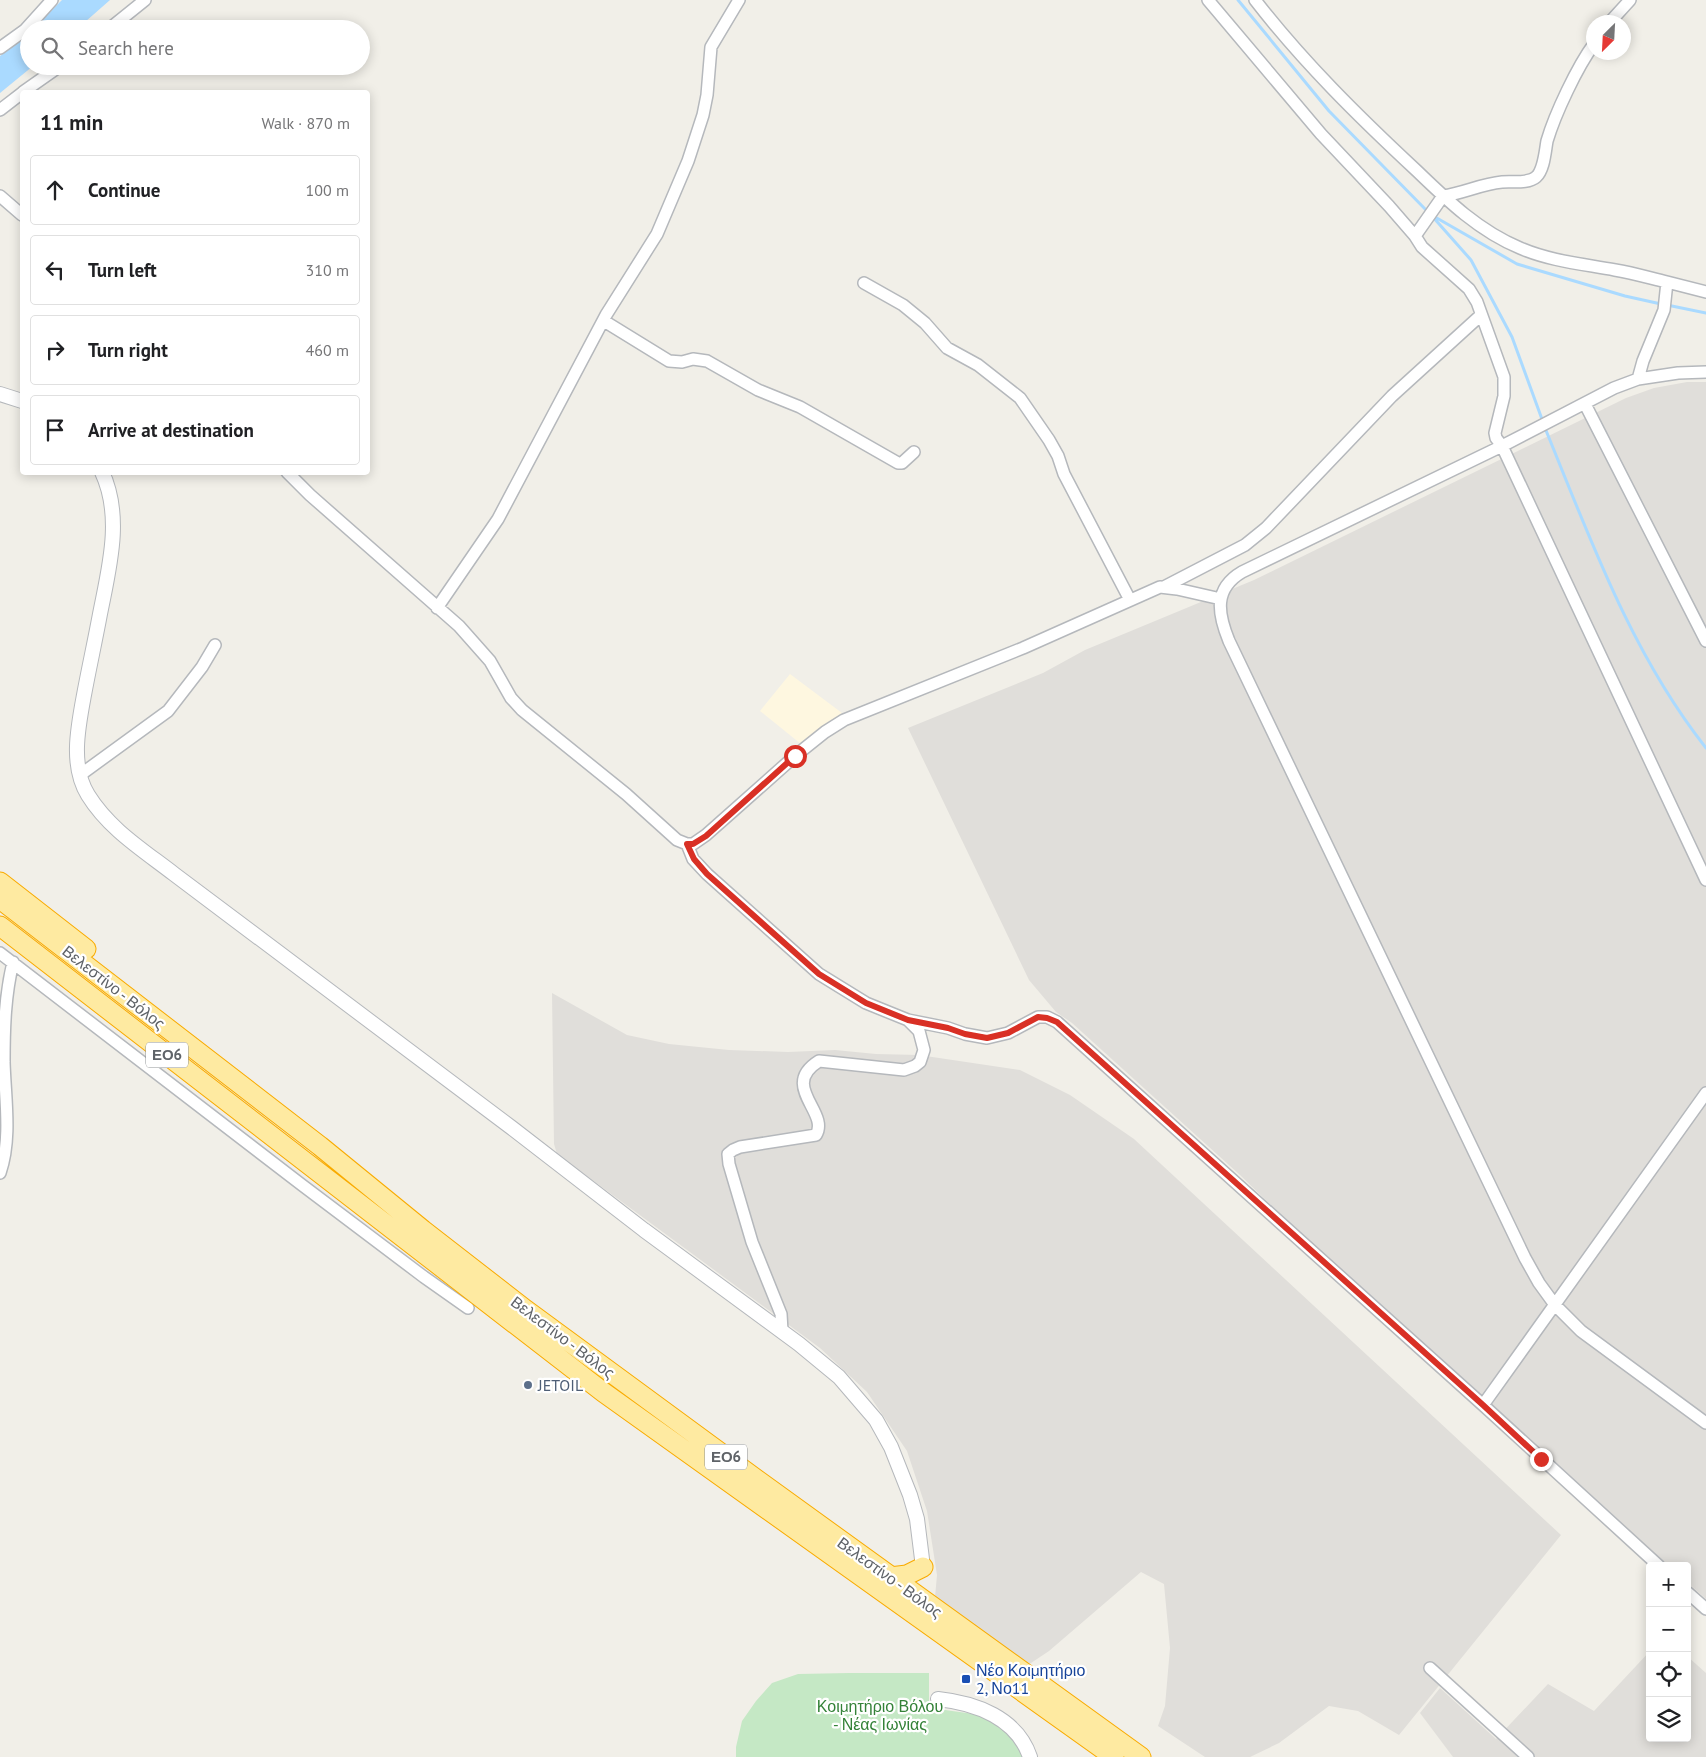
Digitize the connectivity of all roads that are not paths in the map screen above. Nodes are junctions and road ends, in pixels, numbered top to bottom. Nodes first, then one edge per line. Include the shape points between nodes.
1 (52, 0) edge
2 (145, 0) edge
3 (739, 0) edge
4 (1208, 0) edge
5 (1255, 0) edge
6 (1630, 0) edge
7 (1616, 15) edge
8 (34, 20) edge
9 (120, 20) edge
10 (20, 34) edge
11 (0, 48) edge
12 (1586, 59) edge
13 (48, 75) edge
14 (27, 90) edge
15 (20, 95) edge
16 (0, 110) edge
17 (0, 196) edge
18 (1443, 196) junction
19 (20, 213) edge
20 (1415, 236) junction
21 (1667, 282) junction
22 (864, 283) dead end
23 (1706, 292) edge
24 (1481, 315) junction
25 (604, 321) junction
26 (1706, 372) edge
27 (1638, 379) junction
28 (0, 394) edge
29 (20, 400) edge
30 (1585, 404) junction
31 (1502, 446) junction
32 (914, 452) dead end
33 (103, 475) edge
34 (290, 475) edge
35 (1164, 587) junction
36 (1221, 599) junction
37 (1130, 600) junction
38 (437, 608) junction
39 (1706, 642) edge
40 (215, 645) dead end
41 (80, 775) junction
42 (687, 844) junction
43 (1706, 880) edge
44 (0, 882) edge
45 (0, 899) edge
46 (0, 926) edge
47 (0, 931) edge
48 (28, 948) junction
49 (0, 954) edge
50 (13, 962) junction
51 (908, 1020) junction
52 (1706, 1094) edge
53 (320, 1146) junction
54 (0, 1173) edge
55 (406, 1252) junction
56 (1555, 1305) junction
57 (468, 1308) dead end
58 (782, 1331) junction
59 (1483, 1405) junction
60 (1706, 1422) edge
61 (1655, 1562) edge
62 (923, 1567) junction
63 (890, 1577) junction
64 (1691, 1595) edge
65 (920, 1599) junction
66 (1706, 1608) edge
67 (1430, 1668) dead end
68 (938, 1698) dead end
69 (1030, 1757) edge
70 (1114, 1757) edge
71 (1141, 1757) edge
72 (1528, 1757) edge

1 - 8 street
2 - 9 street
3 - 25 street via 711,47 705,108 688,161 658,234
4 - 20 street via 1321,134
5 - 18 street via 1348,104
6 - 7 street
10 - 11 street
12 - 18 street via 1560,107 1536,177 1528,181 1483,185
13 - 14 street
15 - 16 street
17 - 19 street
18 - 20 street
18 - 21 street via 1464,215 1519,248 1555,260
20 - 24 street via 1427,252 1465,284
21 - 23 street
21 - 27 street via 1664,310
22 - 37 street via 904,305 947,348 978,365 1020,398 1058,456 1064,474
24 - 31 street via 1504,382 1495,433
24 - 35 street via 1375,413 1266,528 1245,545
25 - 32 street via 669,361 707,361 758,390 800,407 898,463
25 - 38 street via 498,519
26 - 27 street
27 - 30 street
28 - 29 street
30 - 31 street
30 - 39 street
31 - 36 street via 1242,572 1229,583
31 - 43 street
33 - 41 street via 111,503 113,536 77,732
34 - 38 street
35 - 36 street
35 - 37 street
36 - 56 street via 1221,618 1229,641 1525,1258
37 - 42 street via 1023,648 844,720 795,756 706,836
38 - 42 street via 483,652 522,710 626,794 670,835
40 - 41 street via 168,711
41 - 58 street via 87,793 102,815 122,834
42 - 51 street via 707,874 819,974 866,1003
44 - 53 highway via 248,1079
45 - 53 highway, Βελεστίνο - Βόλος / ΕΟ6
46 - 48 highway, Βελεστίνο - Βόλος / ΕΟ6
47 - 48 highway
48 - 55 highway, Βελεστίνο - Βόλος / ΕΟ6
49 - 50 street
50 - 54 street via 6,988 4,1016 6,1147
50 - 55 street
51 - 58 street via 919,1031 924,1050 915,1066 904,1070 819,1061 810,1067 803,1082 820,1125 816,1136 740,1147 728,1154 728,1164 752,1242 781,1314
51 - 59 street via 987,1038 1008,1033 1038,1017 1057,1022
52 - 56 street
53 - 63 highway, Βελεστίνο - Βόλος / ΕΟ6 via 526,1310
55 - 57 street
55 - 70 highway, Βελεστίνο - Βόλος / ΕΟ6
56 - 59 street
56 - 60 street via 1588,1336
58 - 62 street via 839,1377 876,1420 891,1447 910,1496 917,1519
59 - 61 street
62 - 63 highway via 907,1576
62 - 65 highway
63 - 65 highway, Βελεστίνο - Βόλος / ΕΟ6
64 - 66 street
65 - 71 highway, Βελεστίνο - Βόλος / ΕΟ6
67 - 72 street
68 - 69 street via 969,1704 996,1717 1017,1732

